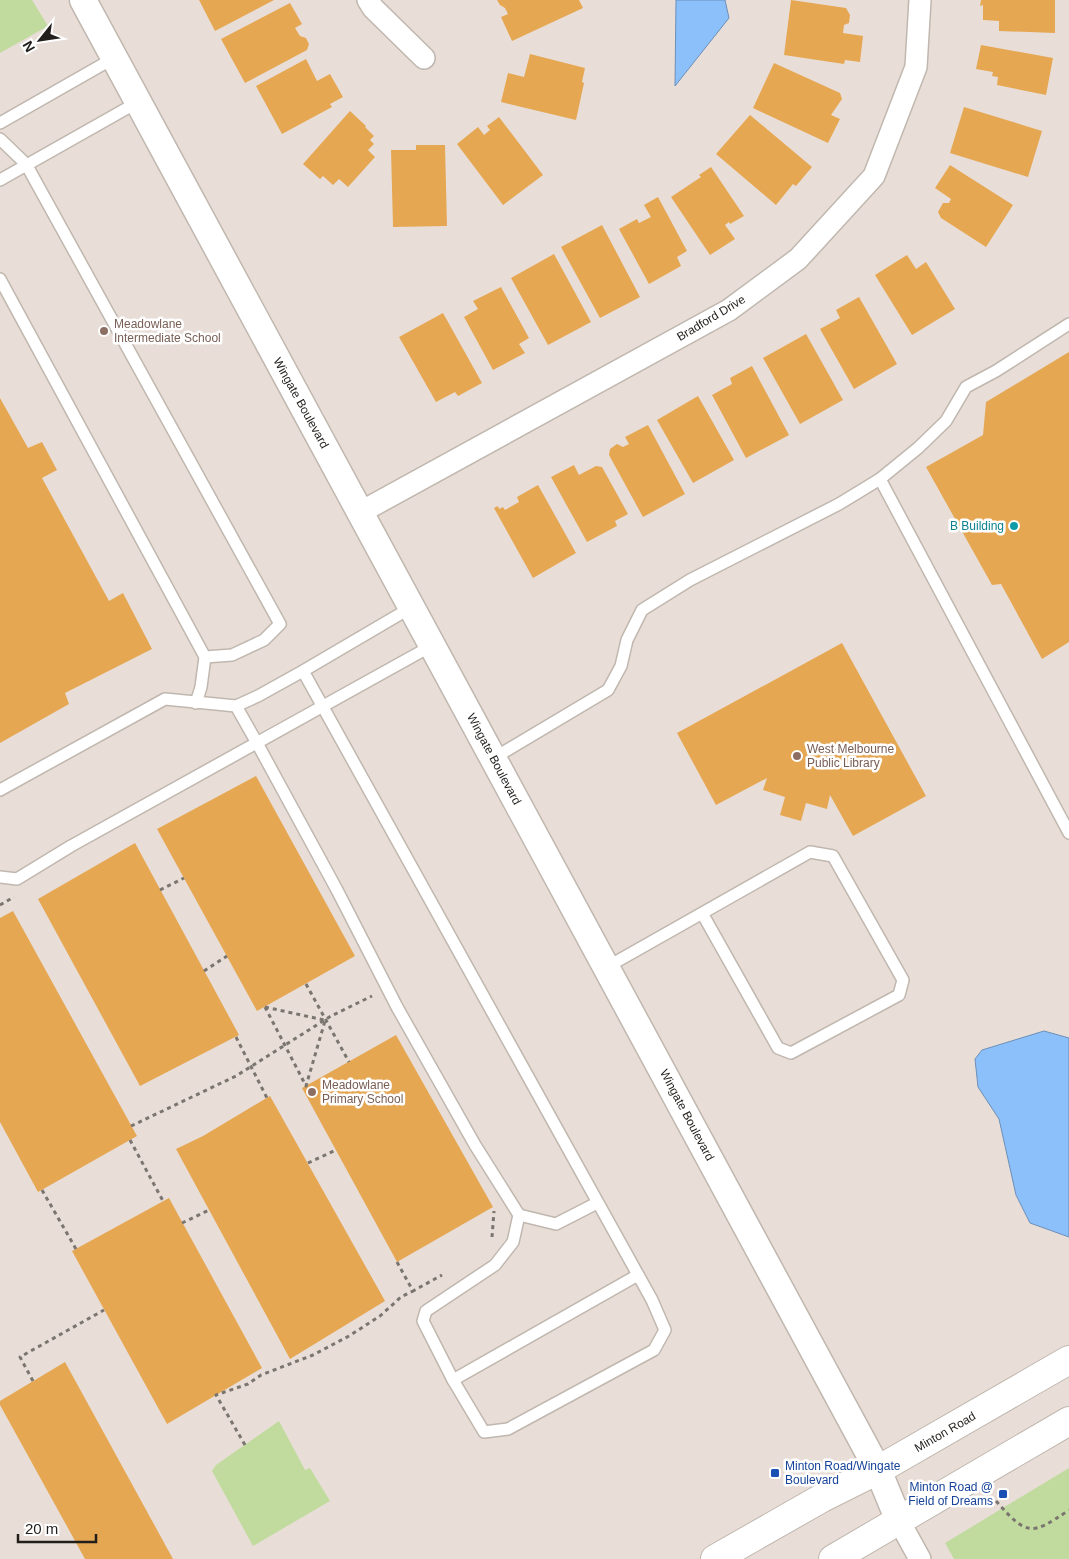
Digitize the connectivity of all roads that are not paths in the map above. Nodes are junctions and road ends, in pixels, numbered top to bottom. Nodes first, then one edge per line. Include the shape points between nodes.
1 (83, 0) edge
2 (368, 0) edge
3 (920, 0) edge
4 (114, 58) junction
5 (424, 58) dead end
6 (138, 102) junction
7 (0, 123) edge
8 (0, 139) edge
9 (26, 164) junction
10 (0, 180) edge
11 (0, 279) edge
12 (1069, 324) edge
13 (880, 479) junction
14 (361, 512) junction
15 (412, 607) junction
16 (433, 645) junction
17 (205, 657) junction
18 (304, 671) junction
19 (196, 702) junction
20 (236, 706) junction
21 (323, 707) junction
22 (257, 742) junction
23 (494, 758) junction
24 (0, 790) edge
25 (1069, 833) edge
26 (0, 876) edge
27 (702, 913) junction
28 (607, 967) junction
29 (597, 1203) junction
30 (519, 1215) junction
31 (638, 1275) junction
32 (1069, 1360) edge
33 (454, 1380) junction
34 (1069, 1421) edge
35 (878, 1470) junction
36 (900, 1521) junction
37 (714, 1559) edge
38 (833, 1559) edge
39 (920, 1559) edge

1 - 4 street, Wingate Boulevard
2 - 5 street
3 - 14 street, Bradford Drive via 916,67 874,176 798,259 729,310
4 - 6 street, Wingate Boulevard
4 - 7 lane
6 - 9 lane
6 - 14 street, Wingate Boulevard
8 - 9 lane
9 - 10 lane
9 - 17 lane via 280,624 264,640 232,655
11 - 17 lane
12 - 13 lane via 966,387 946,421
13 - 23 lane via 839,504 690,580 642,610 627,640 621,666 608,690
13 - 25 lane
14 - 15 street, Wingate Boulevard
15 - 16 street, Wingate Boulevard
15 - 18 lane
16 - 21 lane
16 - 23 street, Wingate Boulevard
17 - 19 lane
18 - 20 lane
18 - 21 lane
19 - 20 lane
19 - 24 lane via 165,699
20 - 22 lane
21 - 22 lane
21 - 29 lane
22 - 26 lane via 17,879
22 - 30 lane via 474,1145
23 - 28 street, Wingate Boulevard
27 - 27 lane via 810,852 833,856 903,980 899,995 791,1054 778,1048
27 - 28 lane
28 - 35 street, Wingate Boulevard
29 - 30 lane via 556,1224
29 - 31 lane
30 - 33 lane via 513,1242 496,1265 426,1312 423,1321
31 - 33 lane
31 - 33 lane via 665,1330 654,1350 508,1429 484,1432
32 - 35 main road, Minton Road
34 - 36 main road
35 - 36 street, Wingate Boulevard
35 - 37 main road, Minton Road
36 - 38 main road
36 - 39 street

